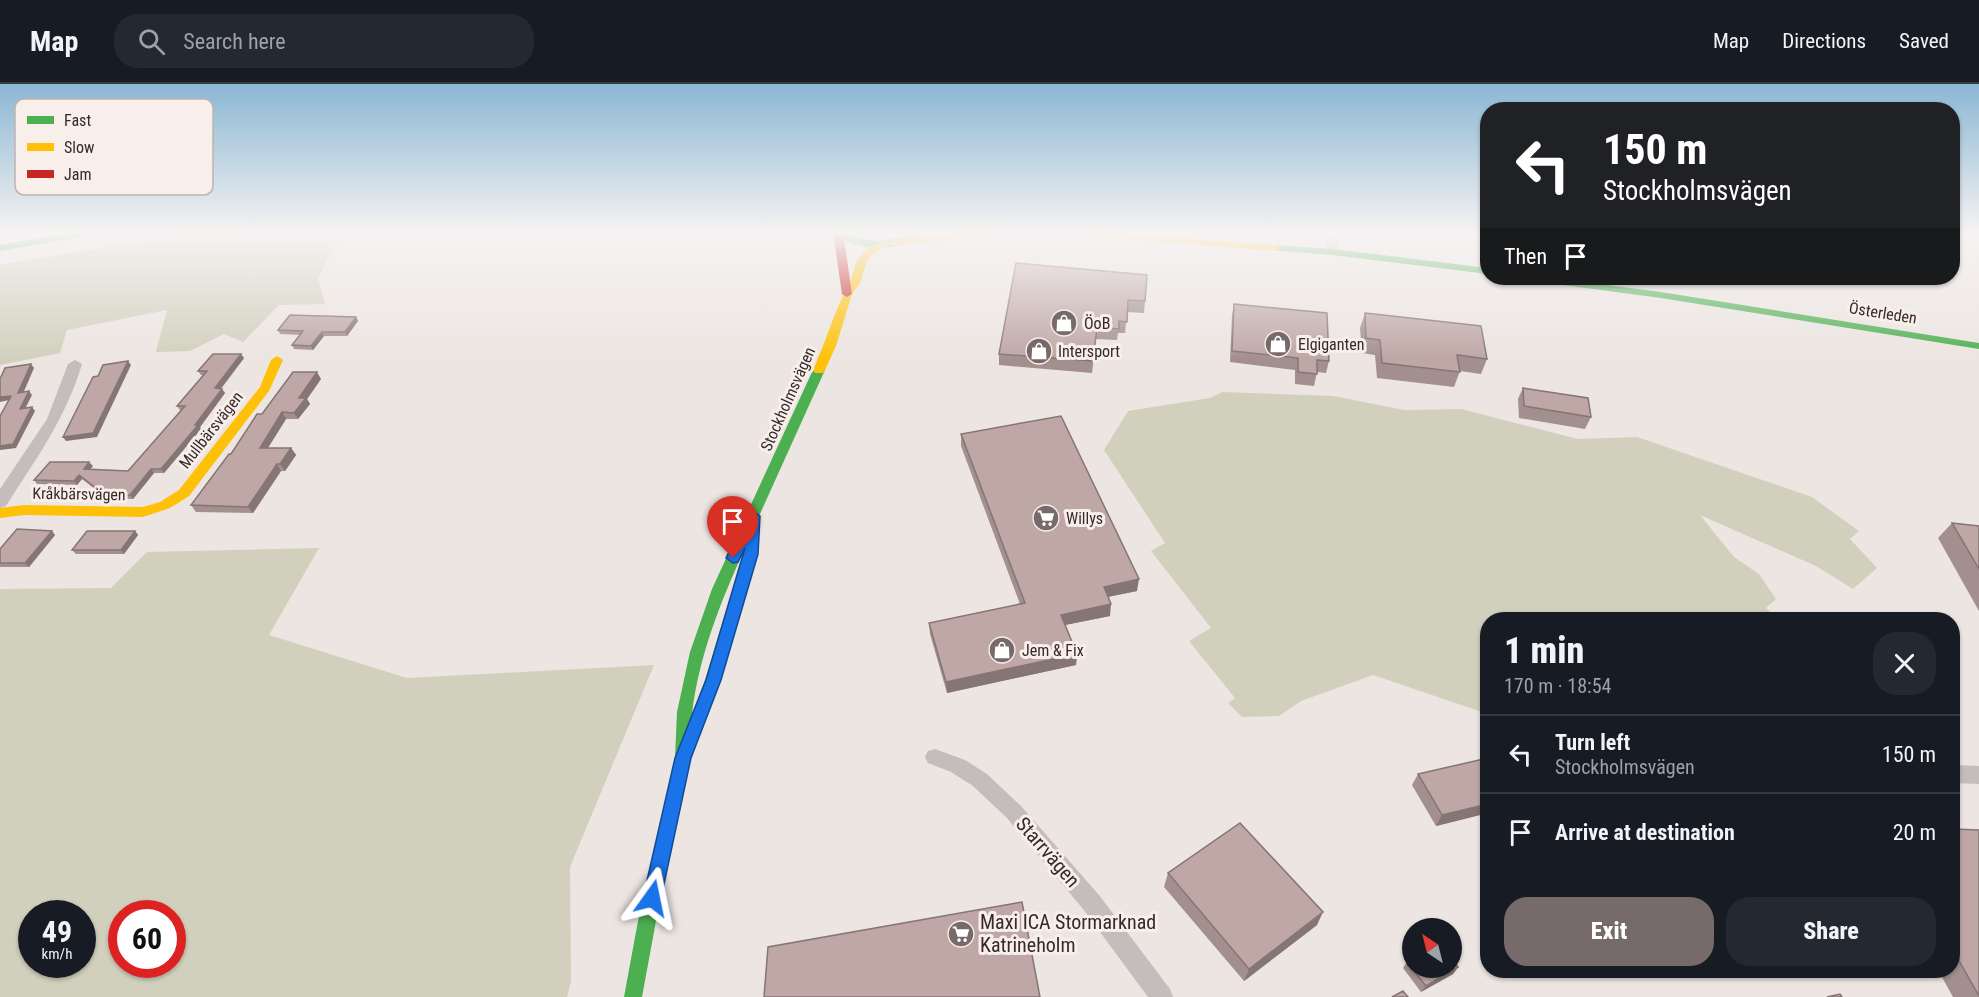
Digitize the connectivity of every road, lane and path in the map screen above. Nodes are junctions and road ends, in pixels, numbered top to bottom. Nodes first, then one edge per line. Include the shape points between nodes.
1 (844, 275) edge
2 (858, 275) edge
3 (1585, 285) edge
4 (847, 294) junction
5 (1979, 346) edge
6 (277, 360) dead end
7 (75, 364) dead end
8 (0, 502) edge
9 (158, 508) joint
10 (0, 513) edge
11 (753, 516) junction
12 (935, 757) dead end
13 (683, 758) junction
14 (1960, 774) edge
15 (1979, 775) edge
16 (633, 997) edge
17 (1162, 997) edge

1 - 4 main road, Stockholmsvägen
2 - 4 main road, Stockholmsvägen
3 - 5 main road, Österleden
4 - 11 main road, Stockholmsvägen via 830,346
6 - 9 main road, Mullbärsvägen via 265,388 184,493
7 - 8 street via 54,418
9 - 10 main road, Kråkbärsvägen via 143,512
11 - 13 main road, Stockholmsvägen via 751,554 713,680
11 - 13 main road, Stockholmsvägen via 704,629 682,724
12 - 17 street, Starrvägen via 980,780 1014,812 1091,902
13 - 16 main road, Stockholmsvägen
14 - 15 street

